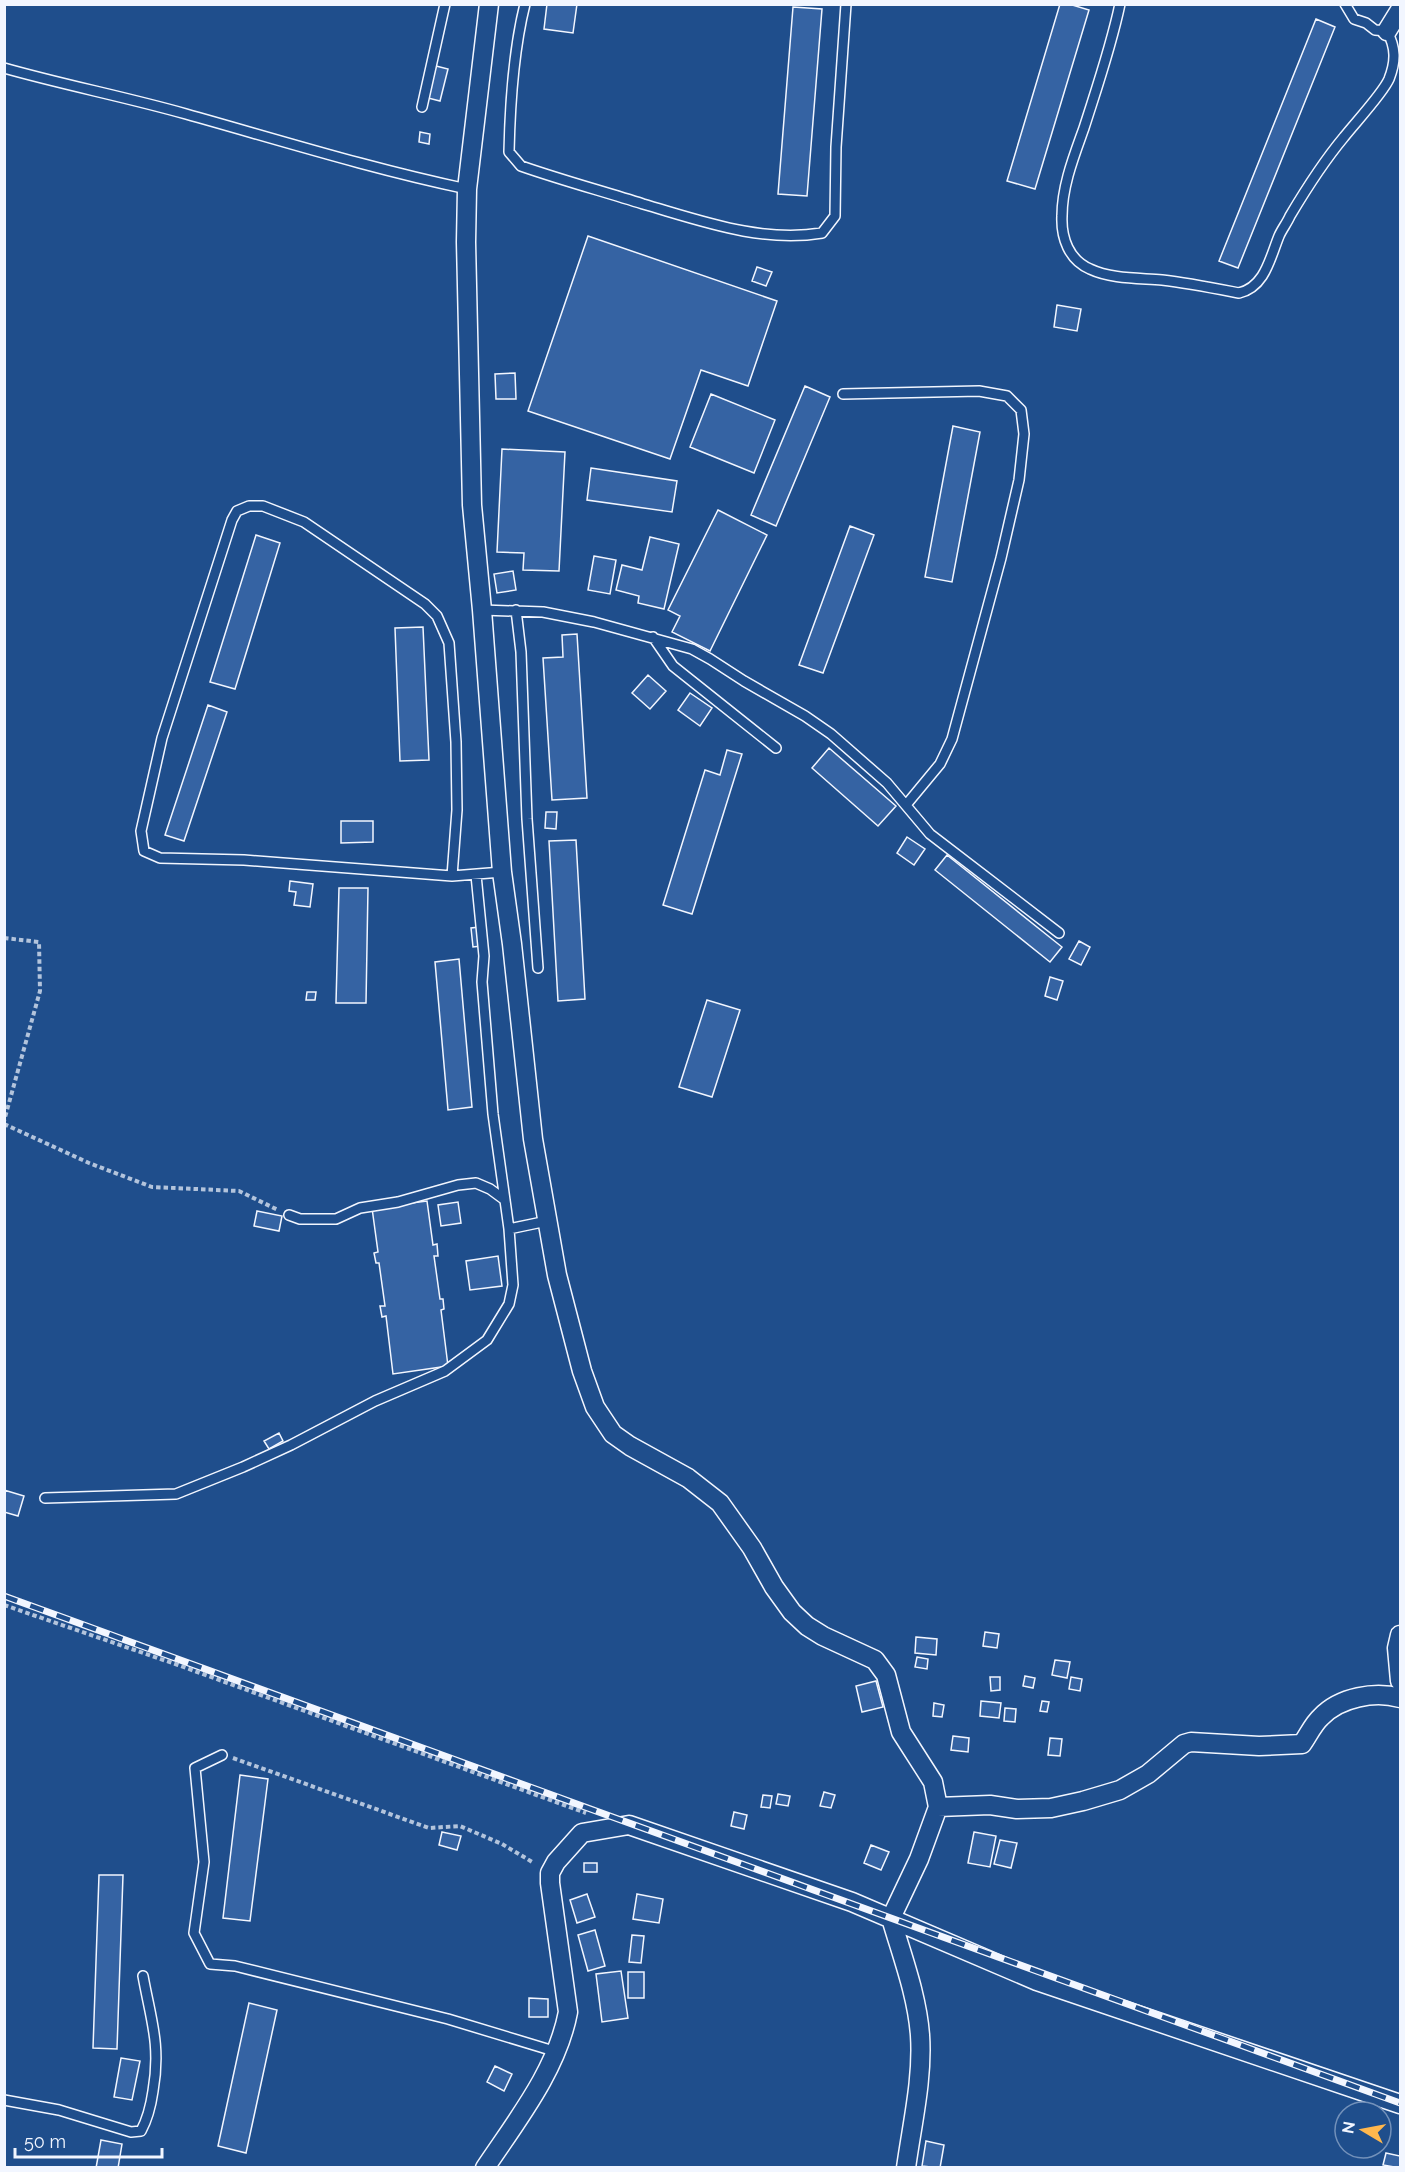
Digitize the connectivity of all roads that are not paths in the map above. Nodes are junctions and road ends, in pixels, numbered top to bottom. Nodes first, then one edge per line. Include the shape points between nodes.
1 (446, 4) edge
2 (489, 4) edge
3 (525, 4) edge
4 (846, 4) edge
5 (1119, 4) edge
6 (1345, 4) edge
7 (1401, 10) edge
8 (1387, 31) junction
9 (4, 68) edge
10 (422, 107) dead end
11 (467, 189) junction
12 (843, 394) dead end
13 (482, 610) junction
14 (516, 610) junction
15 (653, 637) junction
16 (776, 748) dead end
17 (906, 805) junction
18 (502, 872) junction
19 (476, 875) junction
20 (452, 876) junction
21 (1059, 933) dead end
22 (538, 968) dead end
23 (505, 1200) junction
24 (289, 1215) road end
25 (547, 1221) junction
26 (509, 1229) junction
27 (45, 1498) dead end
28 (1401, 1635) edge
29 (1401, 1682) edge
30 (1401, 1698) edge
31 (222, 1755) road end
32 (938, 1807) junction
33 (891, 1918) junction
34 (143, 1976) dead end
35 (557, 2052) junction
36 (4, 2100) edge
37 (1401, 2104) edge
38 (485, 2168) edge
39 (906, 2168) edge

1 - 10 lane
2 - 11 street
3 - 4 lane via 509,122 509,152 520,166 714,225 801,237 822,233 836,216 836,147
5 - 8 lane via 1106,60 1065,191 1061,217 1069,253 1091,270 1108,274 1239,293 1248,291 1264,273 1300,198 1388,81 1395,58 1394,44
6 - 8 lane via 1353,18 1375,30
7 - 8 street
9 - 11 lane
11 - 13 street via 472,505
12 - 17 lane via 979,391 1007,396 1021,410 1024,434 1019,480 952,739 940,764
13 - 14 lane
13 - 18 street
14 - 15 lane via 594,622
14 - 22 lane
15 - 16 lane via 673,666
15 - 17 lane via 692,649 805,716 887,783
17 - 21 lane via 930,834
18 - 19 lane
18 - 25 street via 532,1139
19 - 20 lane
19 - 23 lane via 493,1114
20 - 20 lane via 457,810 456,742 449,643 437,616 304,522 263,506 237,511 162,738 141,831 144,850 160,858 244,860
23 - 24 lane via 476,1183 360,1208 336,1219 300,1219
23 - 26 lane
25 - 26 lane
25 - 32 street via 582,1371 595,1407 613,1434 720,1503 792,1612 823,1636 881,1666 901,1732 933,1782
26 - 27 lane via 513,1286 509,1304 487,1340 445,1371 190,1490 164,1496
28 - 29 street via 1397,1648
30 - 32 street via 1376,1694 1349,1700 1321,1717 1302,1744 1184,1744 1148,1774 1120,1790 1083,1801 1052,1808
31 - 35 lane via 195,1768 204,1862 194,1933 210,1964 235,1966 448,2019
32 - 33 street
33 - 35 street via 628,1825 582,1833 550,1873 568,2012
33 - 37 street via 1037,1981
33 - 39 street via 920,2034
34 - 36 lane via 157,2043 157,2066 151,2107 141,2131 131,2132 59,2110
35 - 38 street

